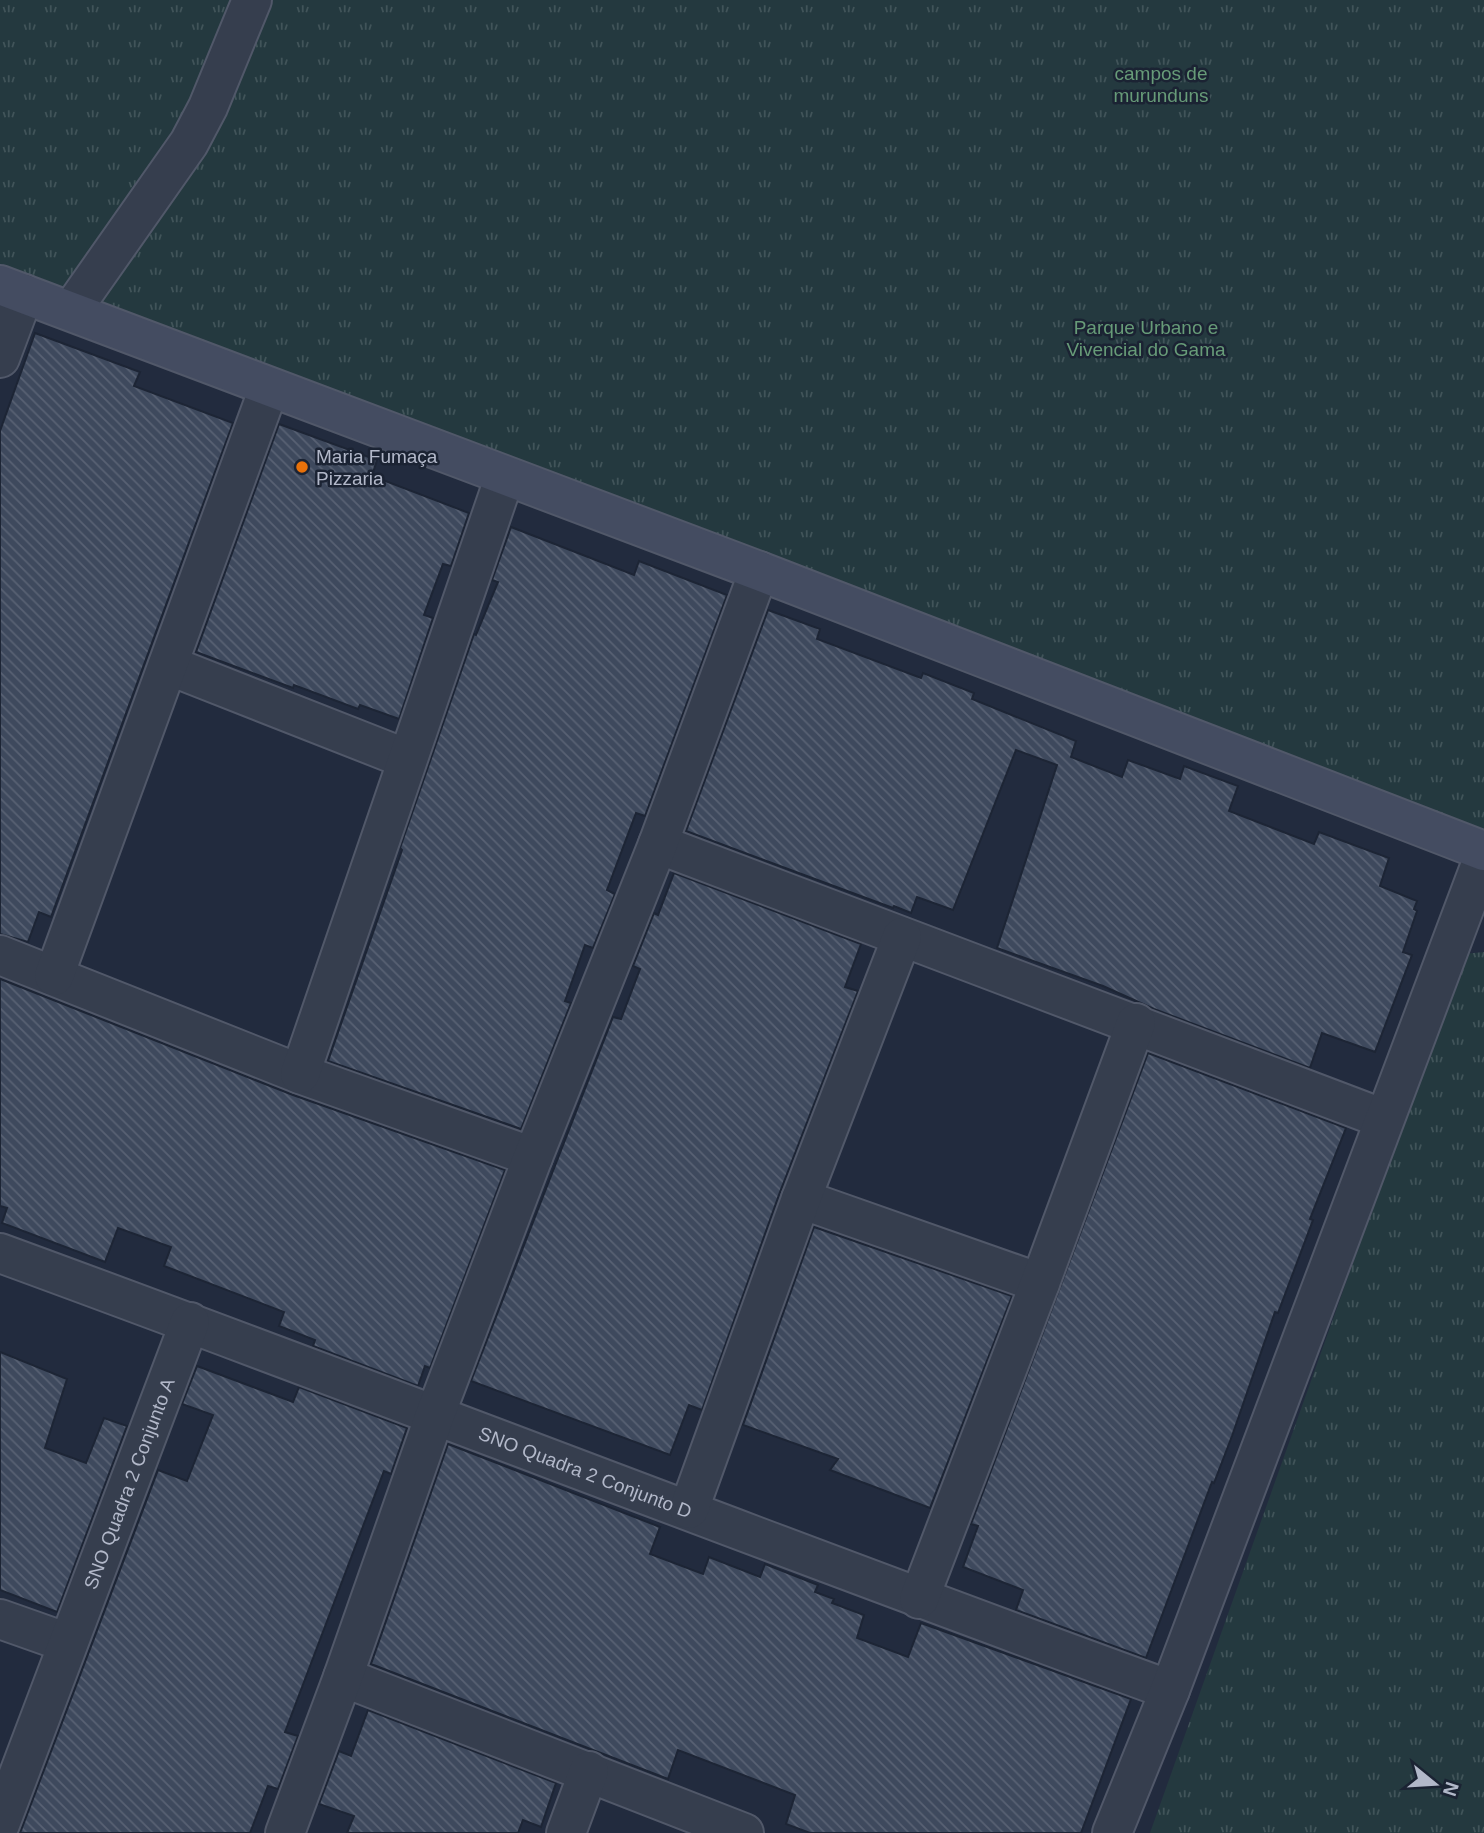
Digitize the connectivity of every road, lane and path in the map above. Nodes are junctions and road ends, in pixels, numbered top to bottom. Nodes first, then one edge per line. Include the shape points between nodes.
1 (252, 0) edge
2 (12, 289) edge
3 (71, 312) junction
4 (0, 358) edge
5 (269, 388) junction
6 (505, 476) junction
7 (759, 571) junction
8 (168, 665) junction
9 (407, 759) junction
10 (658, 844) junction
11 (1484, 851) edge
12 (1484, 856) edge
13 (902, 937) junction
14 (0, 954) edge
15 (54, 976) junction
16 (1136, 1023) junction
17 (300, 1073) junction
18 (1384, 1119) junction
19 (533, 1157) junction
20 (801, 1199) junction
21 (0, 1253) edge
22 (1040, 1283) junction
23 (190, 1322) junction
24 (435, 1415) junction
25 (688, 1510) junction
26 (919, 1599) junction
27 (0, 1619) edge
28 (68, 1643) junction
29 (343, 1677) junction
30 (1170, 1690) junction
31 (589, 1771) junction
32 (0, 1824) edge
33 (285, 1833) edge
34 (565, 1833) edge
35 (744, 1833) edge
36 (1112, 1833) edge

1 - 3 street via 189,143
2 - 3 street
2 - 4 street
3 - 5 street
5 - 6 street
5 - 8 street
6 - 7 street
6 - 9 street
7 - 10 street
7 - 11 street
8 - 9 street
8 - 15 street
9 - 17 street
10 - 13 street
10 - 19 street
12 - 18 street
13 - 16 street
13 - 20 street
14 - 15 street
15 - 17 street
16 - 18 street
16 - 22 street
17 - 19 street
18 - 30 street
19 - 24 street
20 - 22 street
20 - 25 street
21 - 23 street, SNO Quadra 2 Conjunto D
22 - 26 street
23 - 24 street, SNO Quadra 2 Conjunto D
23 - 28 street, SNO Quadra 2 Conjunto A
24 - 25 street, SNO Quadra 2 Conjunto D
24 - 29 street
25 - 26 street, SNO Quadra 2 Conjunto D
26 - 30 street, SNO Quadra 2 Conjunto D
27 - 28 street
28 - 32 street, SNO Quadra 2 Conjunto A
29 - 31 street
29 - 33 street
30 - 36 street
31 - 34 street
31 - 35 street

